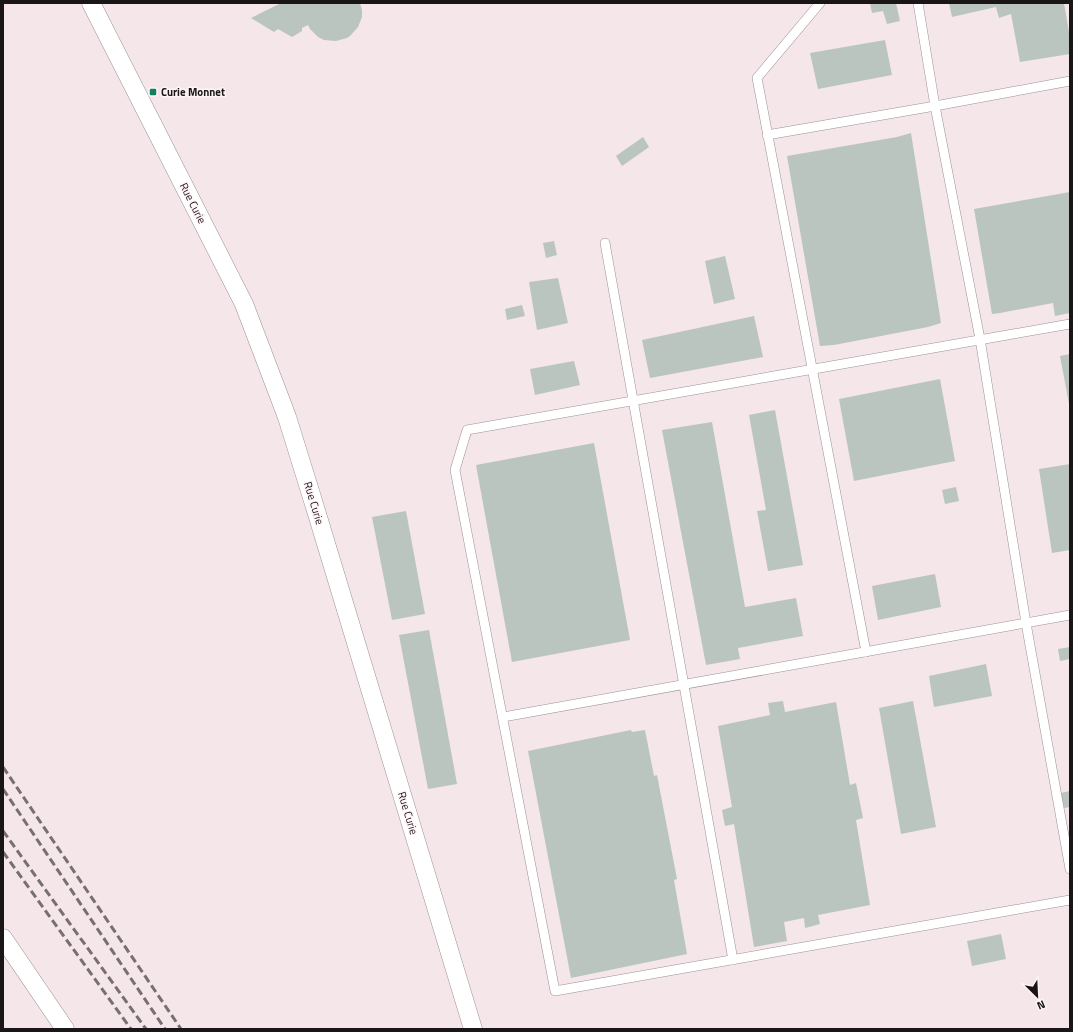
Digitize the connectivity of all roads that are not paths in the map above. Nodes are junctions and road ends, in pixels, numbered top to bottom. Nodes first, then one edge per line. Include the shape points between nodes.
1 (90, 3) edge
2 (820, 3) edge
3 (918, 3) edge
4 (1070, 81) edge
5 (935, 106) junction
6 (767, 135) junction
7 (605, 242) dead end
8 (1070, 324) edge
9 (980, 339) junction
10 (812, 370) junction
11 (633, 401) junction
12 (1070, 615) edge
13 (1026, 623) junction
14 (866, 652) junction
15 (684, 684) junction
16 (503, 716) junction
17 (1070, 869) edge
18 (1070, 900) edge
19 (3, 938) edge
20 (732, 960) junction
21 (65, 1029) edge
22 (473, 1029) edge

1 - 22 street, Rue Curie via 244,304 287,417
2 - 6 lane via 757,78
3 - 5 lane
4 - 5 lane
5 - 6 lane
5 - 9 lane
6 - 10 lane
7 - 11 lane
8 - 9 lane
9 - 10 lane
9 - 13 lane
10 - 11 lane
10 - 14 lane
11 - 15 lane
11 - 16 lane via 466,430 455,470
12 - 13 lane
13 - 14 lane
13 - 17 lane
14 - 15 lane
15 - 16 lane
15 - 20 lane
16 - 20 lane via 556,992
18 - 20 lane
19 - 21 street

